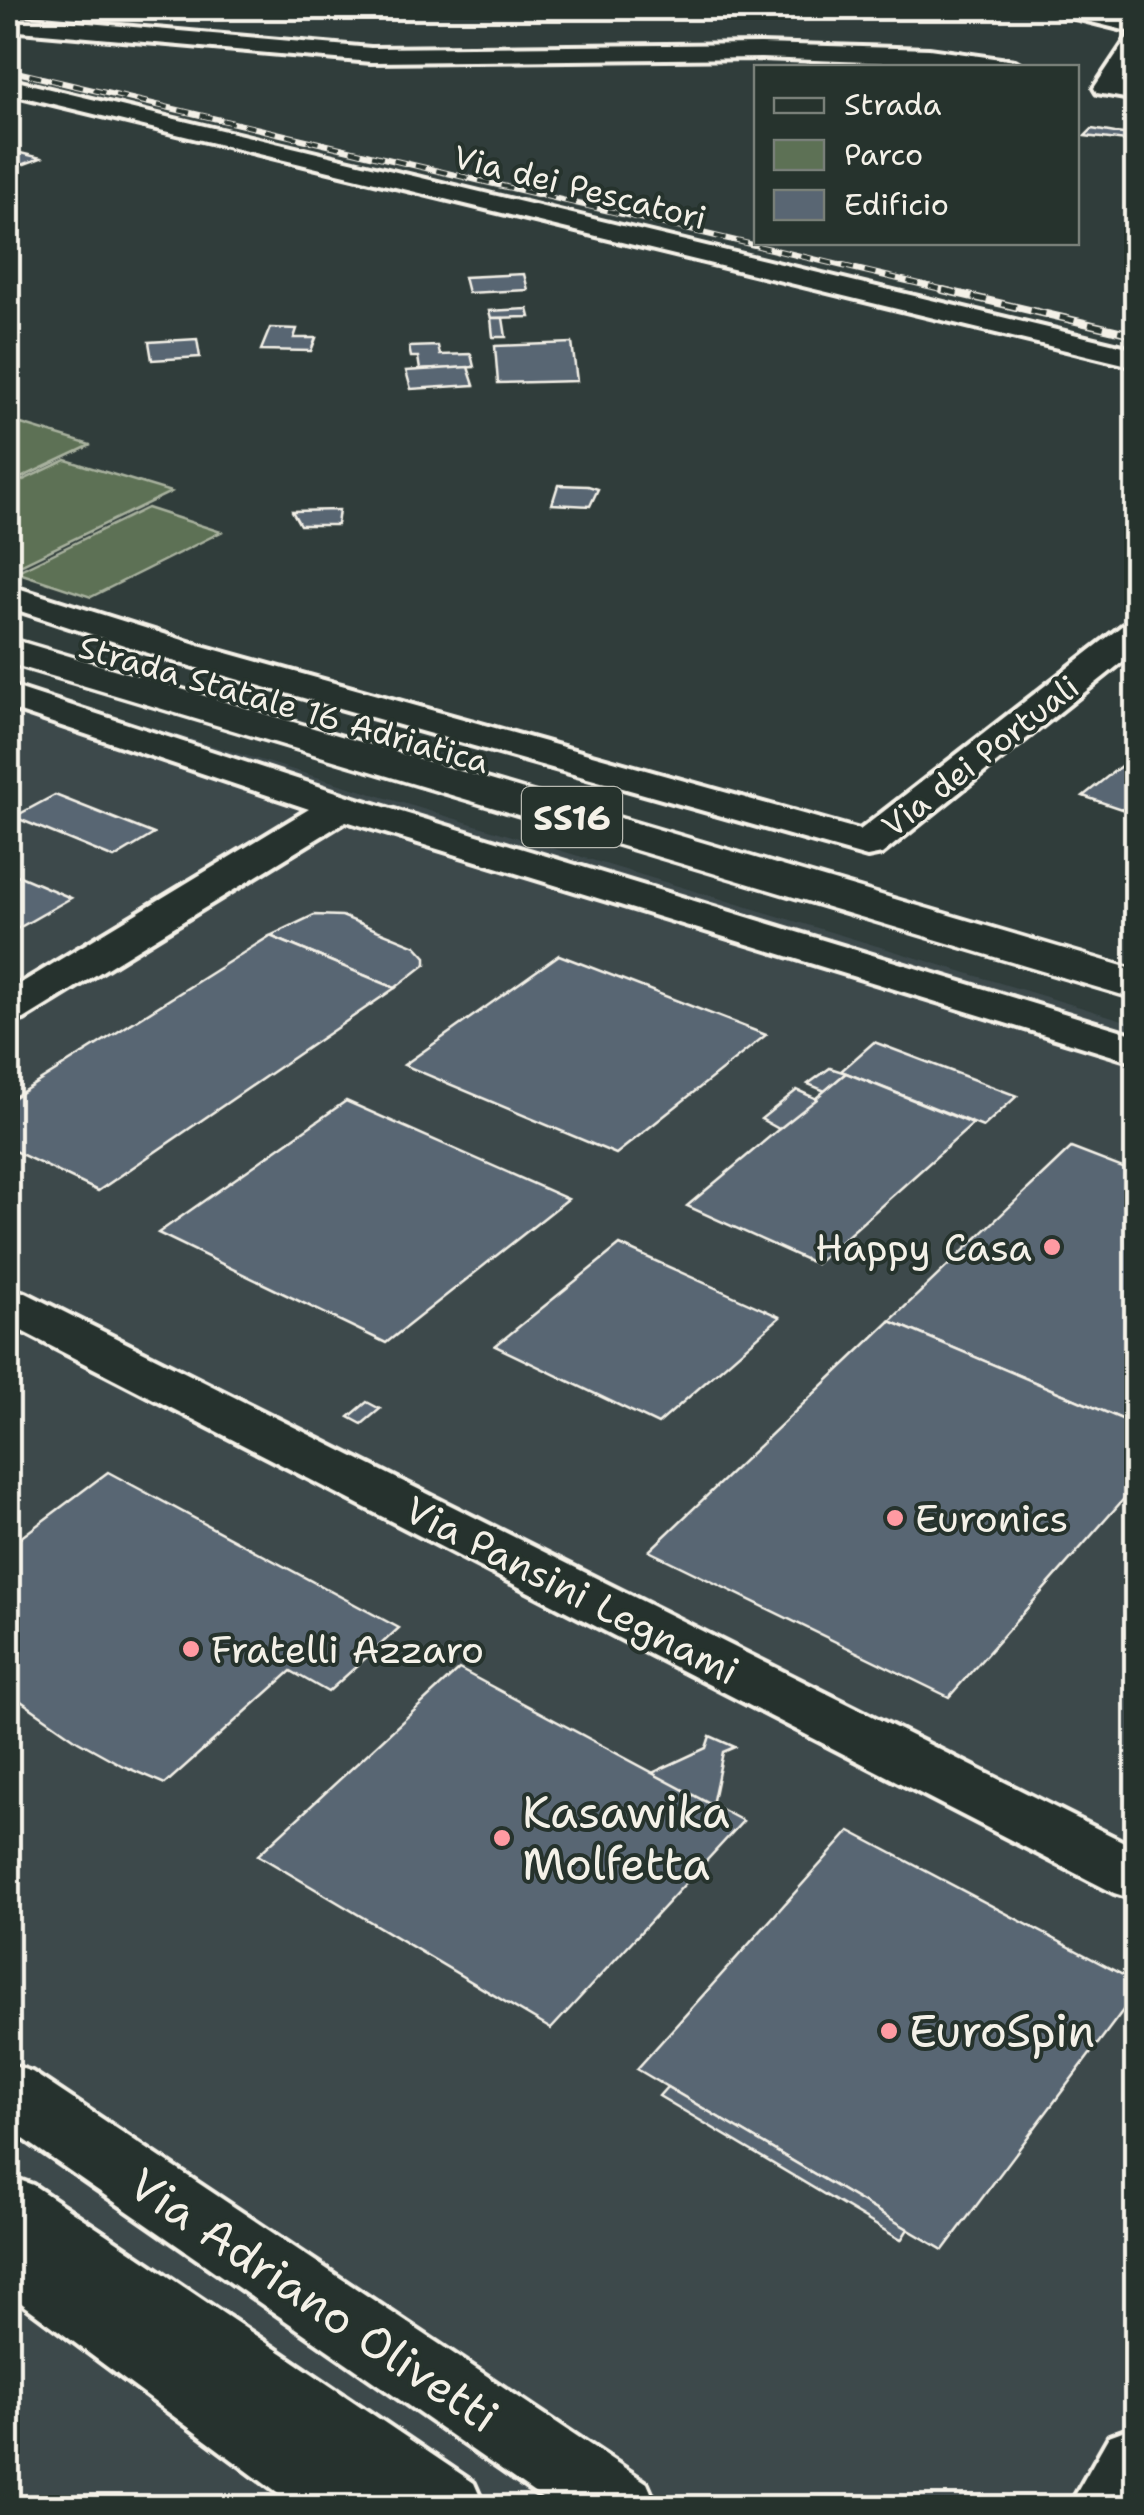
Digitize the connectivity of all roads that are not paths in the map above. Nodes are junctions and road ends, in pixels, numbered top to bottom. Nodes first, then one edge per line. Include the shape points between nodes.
1 (1063, 8) edge
2 (8, 22) edge
3 (1136, 26) edge
4 (1136, 42) edge
5 (994, 65) edge
6 (1079, 84) edge
7 (8, 86) edge
8 (1106, 88) junction
9 (1136, 93) edge
10 (1136, 358) edge
11 (8, 596) edge
12 (8, 625) edge
13 (1136, 633) edge
14 (8, 650) edge
15 (8, 696) edge
16 (342, 807) junction
17 (1136, 949) edge
18 (1136, 985) edge
19 (8, 1010) edge
20 (1136, 1050) edge
21 (8, 1304) edge
22 (1136, 1876) edge
23 (8, 2092) edge
24 (8, 2206) edge
25 (8, 2253) edge
26 (1136, 2462) edge
27 (436, 2500) edge
28 (620, 2508) edge
29 (1106, 2508) edge

1 - 3 street
2 - 5 street via 371,54 761,52 930,56
4 - 8 street
6 - 8 street
7 - 10 street, Via dei Pescatori
8 - 9 street
11 - 13 street, Via dei Portuali via 189,654 867,845
12 - 17 highway, Strada Statale 16 Adriatica / SS16
14 - 18 highway, Strada Statale 16 Adriatica / SS16
15 - 16 street
16 - 19 street
16 - 20 street
21 - 22 street, Via Pansini Legnami
23 - 28 street, Via Adriano Olivetti
24 - 27 street
25 - 27 street via 324,2482
26 - 29 street

